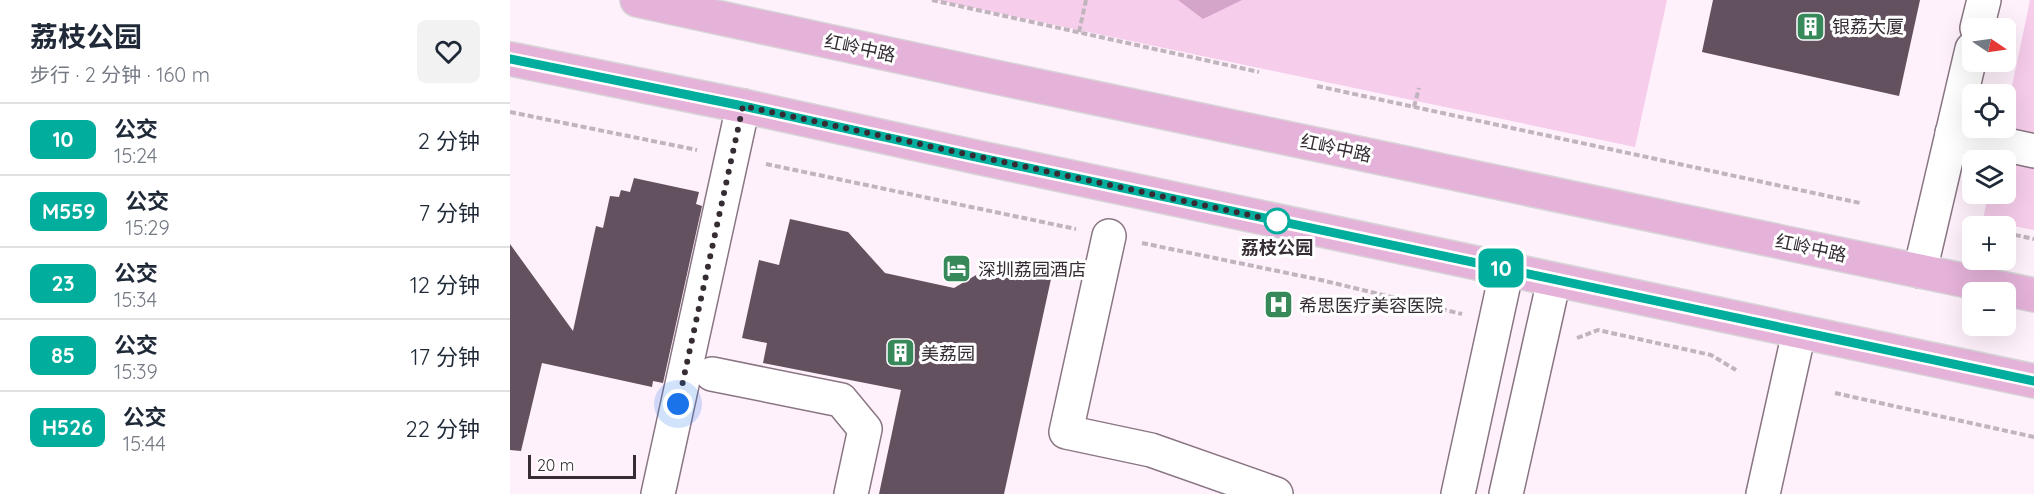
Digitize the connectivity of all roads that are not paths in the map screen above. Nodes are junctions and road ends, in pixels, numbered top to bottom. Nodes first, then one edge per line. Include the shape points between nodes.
1 (638, 0) edge
2 (1984, 0) edge
3 (1980, 18) edge
4 (510, 59) edge
5 (1966, 72) edge
6 (743, 106) junction
7 (1952, 133) junction
8 (2034, 151) edge
9 (1507, 269) junction
10 (1920, 271) junction
11 (1080, 272) dead end
12 (1554, 280) junction
13 (2034, 295) edge
14 (1799, 332) junction
15 (712, 374) dead end
16 (2034, 381) edge
17 (658, 494) edge
18 (851, 494) edge
19 (1276, 494) edge
20 (1458, 494) edge
21 (1506, 494) edge
22 (1763, 494) edge

1 - 10 main road, 红岭中路
2 - 3 street
4 - 6 main road
5 - 7 street
6 - 9 main road
6 - 17 street
7 - 8 street
7 - 10 street
9 - 12 main road
9 - 20 street
10 - 13 main road, 红岭中路
11 - 19 street via 1108,236 1066,432 1151,450
12 - 14 main road
12 - 21 street
14 - 16 main road
14 - 22 street
15 - 18 street via 841,400 865,429

